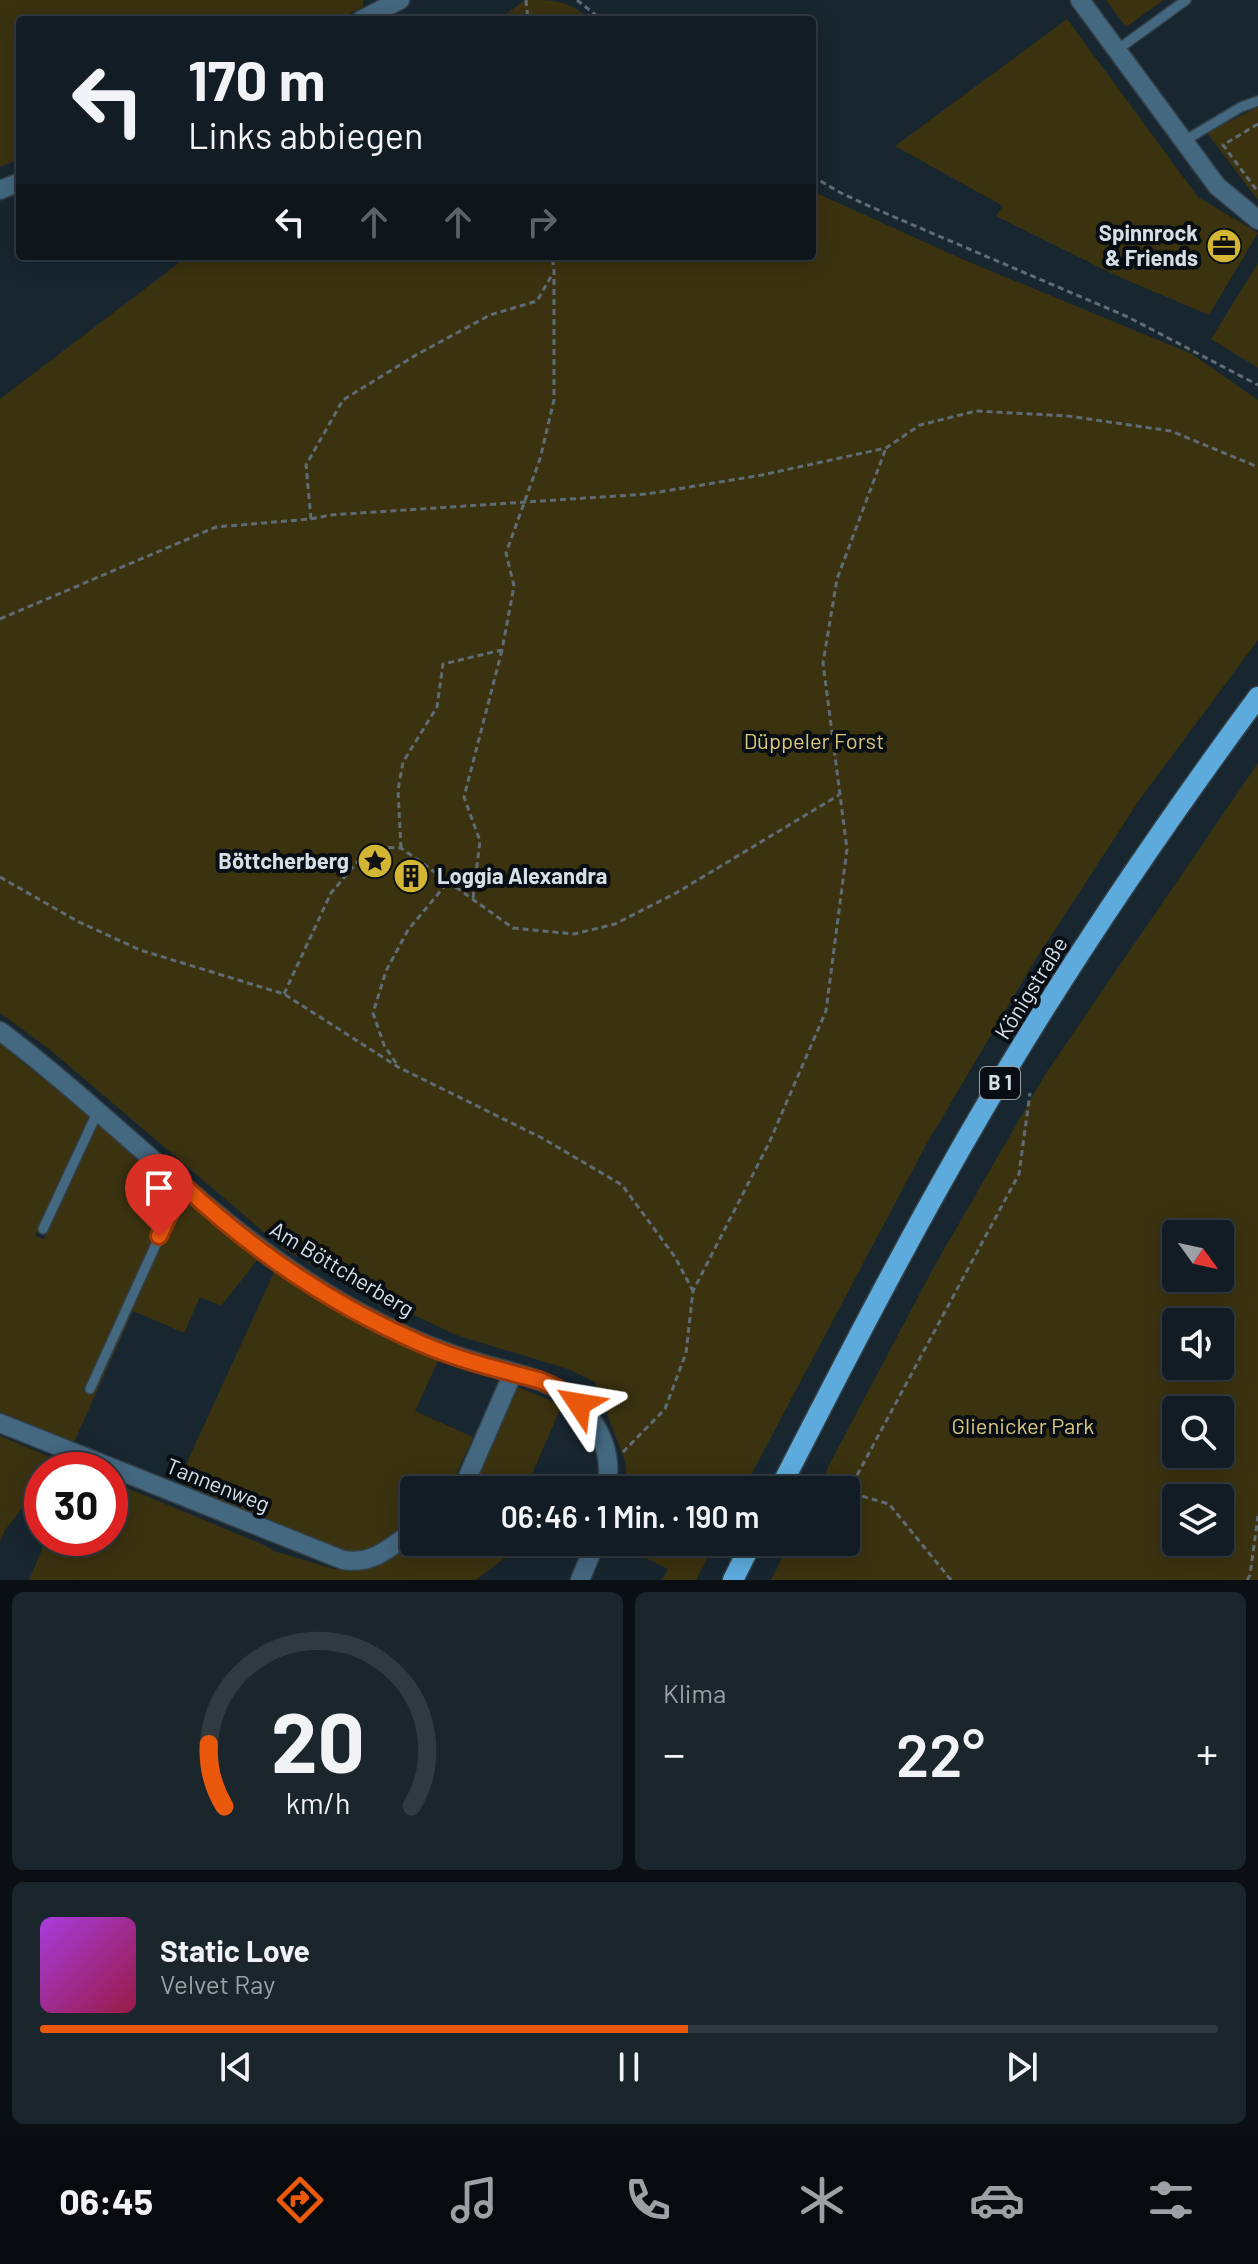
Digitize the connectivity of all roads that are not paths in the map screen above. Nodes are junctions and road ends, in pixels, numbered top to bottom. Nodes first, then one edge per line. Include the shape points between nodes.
1 (400, 0) edge
2 (1080, 0) edge
3 (1186, 0) edge
4 (369, 16) edge
5 (1117, 50) junction
6 (1258, 101) edge
7 (1184, 141) junction
8 (1258, 220) edge
9 (1258, 697) edge
10 (0, 1031) edge
11 (98, 1111) junction
12 (183, 1185) junction
13 (43, 1229) dead end
14 (513, 1373) junction
15 (90, 1389) dead end
16 (0, 1423) edge
17 (468, 1476) edge
18 (608, 1476) edge
19 (786, 1476) edge
20 (400, 1540) edge
21 (590, 1556) edge
22 (745, 1556) edge
23 (580, 1580) edge
24 (733, 1580) edge

1 - 4 street
2 - 5 street
3 - 5 lane
5 - 7 street
6 - 7 lane
7 - 8 street via 1217,186
9 - 19 main road, Königstraße / B 1 via 1040,1016 962,1146
10 - 11 street, Am Böttcherberg
11 - 12 street, Am Böttcherberg
11 - 13 lane
12 - 14 street, Am Böttcherberg via 278,1264 367,1316 424,1345
12 - 15 lane
14 - 17 street
14 - 18 street, Am Böttcherberg via 555,1387 579,1404 602,1434
16 - 20 street, Tannenweg via 343,1560 374,1558
21 - 23 street
22 - 24 main road

